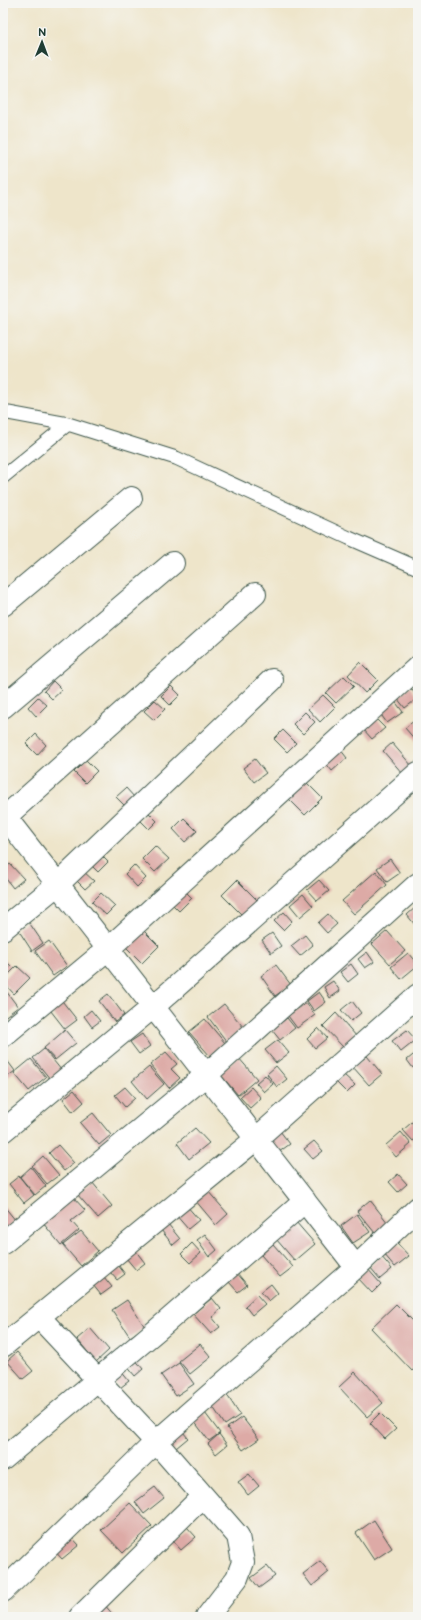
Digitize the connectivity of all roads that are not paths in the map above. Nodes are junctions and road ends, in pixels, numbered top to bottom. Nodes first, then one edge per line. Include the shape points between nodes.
1 (3, 412) edge
2 (68, 424) junction
3 (3, 477) edge
4 (131, 498) dead end
5 (173, 563) dead end
6 (418, 568) edge
7 (256, 594) dead end
8 (3, 605) edge
9 (418, 666) edge
10 (272, 680) dead end
11 (3, 707) edge
12 (418, 773) edge
13 (4, 817) edge
14 (58, 884) junction
15 (418, 884) edge
16 (3, 929) edge
17 (108, 949) junction
18 (418, 995) edge
19 (153, 1007) junction
20 (3, 1036) edge
21 (206, 1075) junction
22 (3, 1131) edge
23 (256, 1139) junction
24 (304, 1201) junction
25 (418, 1208) edge
26 (3, 1243) edge
27 (356, 1267) junction
28 (39, 1317) junction
29 (3, 1346) edge
30 (97, 1380) junction
31 (156, 1442) junction
32 (3, 1459) edge
33 (203, 1496) junction
34 (3, 1591) edge
35 (80, 1617) edge
36 (207, 1617) edge

1 - 2 lane
2 - 3 lane
2 - 6 lane via 176,458
4 - 8 street
5 - 11 street
7 - 13 street
9 - 17 street
10 - 14 street
12 - 19 street
13 - 14 street
14 - 16 street
14 - 17 street
15 - 21 street
17 - 19 street
17 - 20 street
18 - 23 street
19 - 21 street
19 - 22 street
21 - 23 street
21 - 26 street
23 - 24 street
23 - 28 street
24 - 27 street
24 - 30 street
25 - 27 street
27 - 31 street
28 - 29 street
28 - 30 street
30 - 31 street
30 - 32 street
31 - 33 street
31 - 34 street
33 - 35 street
33 - 36 street via 238,1536 243,1562 237,1578

